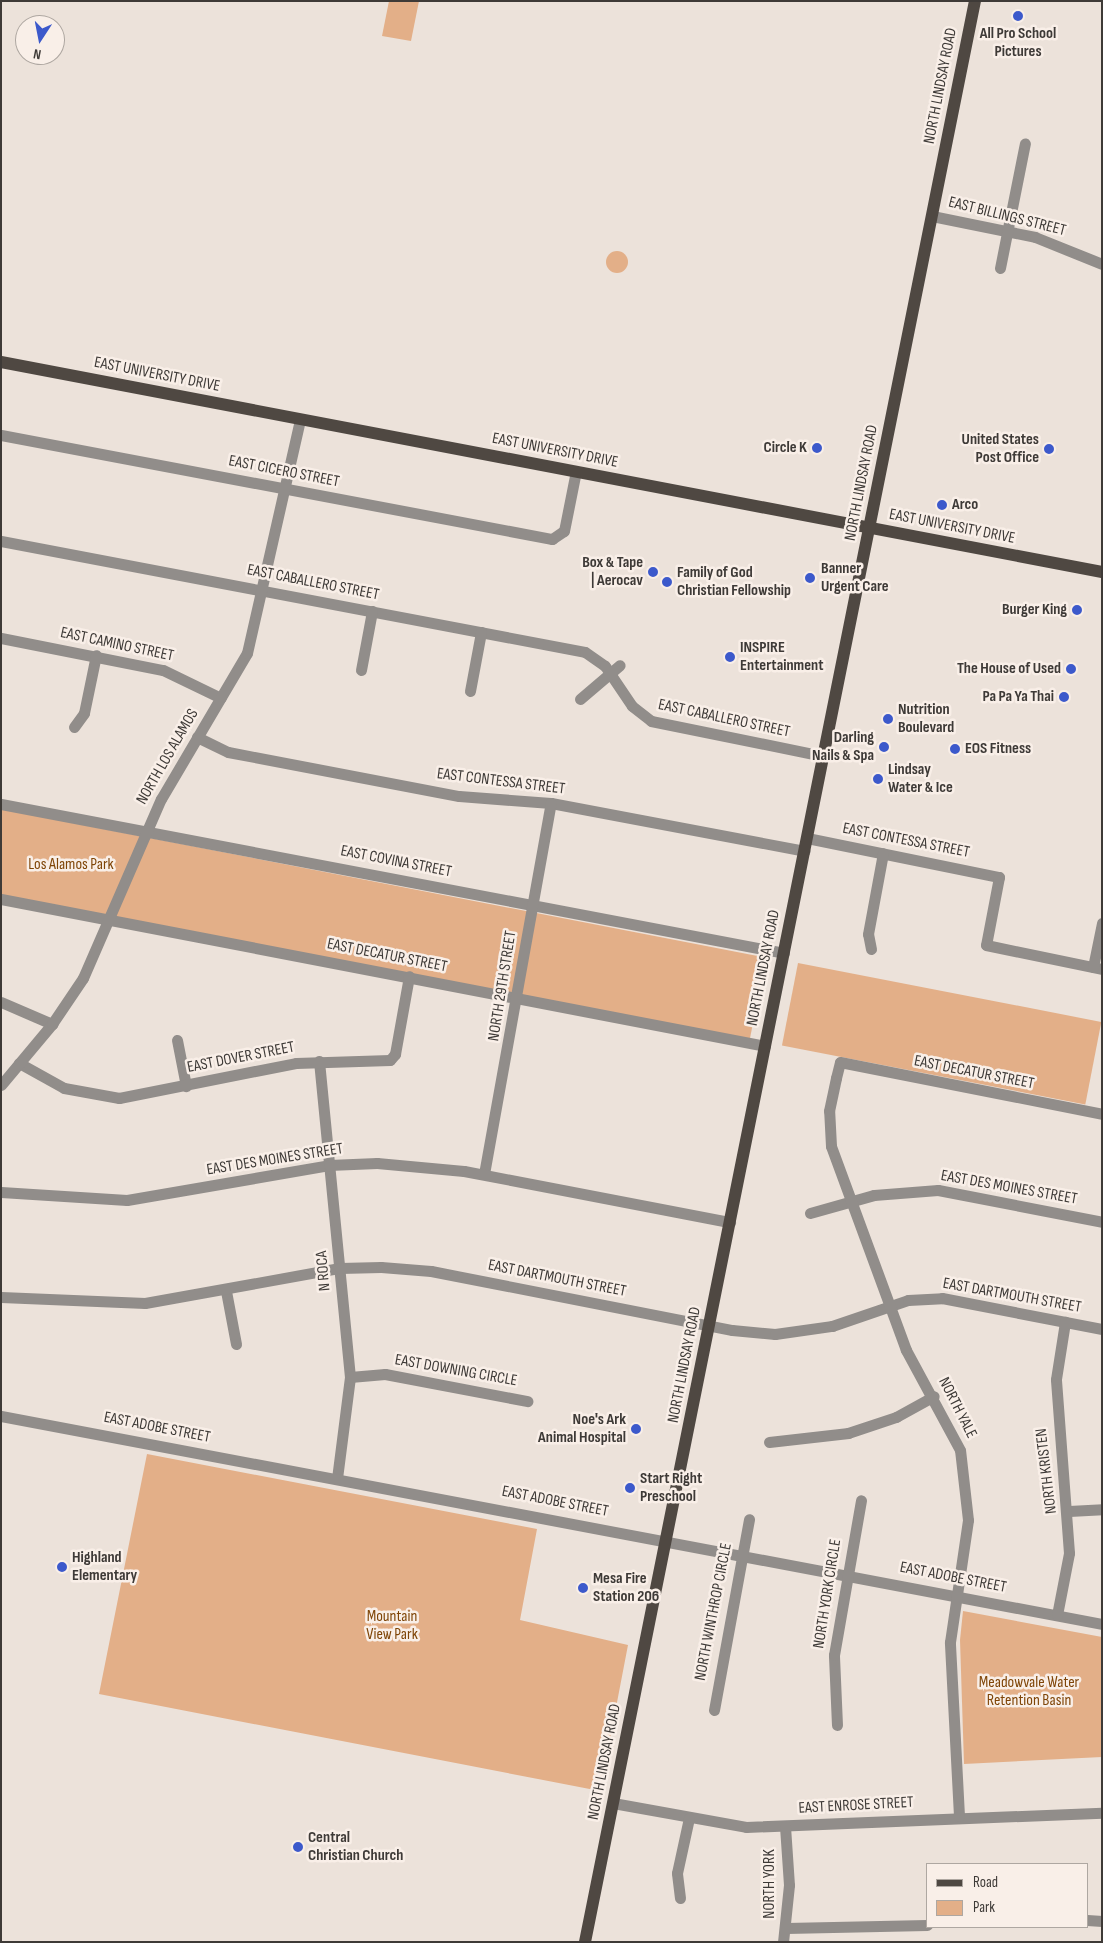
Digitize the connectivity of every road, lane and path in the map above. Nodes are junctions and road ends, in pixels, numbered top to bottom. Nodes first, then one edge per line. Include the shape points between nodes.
1 (975, 1) edge
2 (1025, 143) dead end
3 (932, 216) junction
4 (1008, 231) junction
5 (1100, 259) edge
6 (1000, 268) dead end
7 (1, 362) edge
8 (300, 419) junction
9 (1, 435) edge
10 (576, 471) junction
11 (286, 489) junction
12 (869, 527) junction
13 (1, 540) edge
14 (1102, 572) edge
15 (265, 591) junction
16 (372, 611) junction
17 (481, 632) junction
18 (1, 638) edge
19 (96, 656) junction
20 (620, 665) dead end
21 (361, 670) dead end
22 (610, 673) junction
23 (470, 691) dead end
24 (221, 698) junction
25 (580, 699) dead end
26 (74, 727) dead end
27 (197, 737) junction
28 (823, 756) junction
29 (551, 803) junction
30 (1, 804) edge
31 (146, 832) junction
32 (807, 838) junction
33 (804, 851) junction
34 (884, 853) junction
35 (1, 898) edge
36 (532, 905) junction
37 (110, 919) junction
38 (1102, 923) edge
39 (870, 950) dead end
40 (784, 953) junction
41 (1097, 968) edge
42 (409, 976) junction
43 (519, 998) junction
44 (1, 1002) edge
45 (52, 1024) junction
46 (177, 1040) dead end
47 (766, 1046) junction
48 (319, 1061) junction
49 (840, 1062) joint
50 (19, 1063) junction
51 (1, 1085) edge
52 (186, 1086) junction
53 (1102, 1114) edge
54 (330, 1165) junction
55 (484, 1174) junction
56 (1, 1192) edge
57 (851, 1203) junction
58 (810, 1213) dead end
59 (730, 1222) junction
60 (1102, 1222) edge
61 (340, 1268) junction
62 (226, 1291) junction
63 (1, 1297) edge
64 (889, 1306) junction
65 (1065, 1322) junction
66 (709, 1325) junction
67 (1102, 1329) edge
68 (236, 1344) dead end
69 (350, 1377) junction
70 (934, 1396) junction
71 (527, 1401) dead end
72 (1, 1416) edge
73 (769, 1442) dead end
74 (337, 1478) junction
75 (861, 1500) dead end
76 (1102, 1509) edge
77 (1069, 1511) junction
78 (749, 1519) dead end
79 (666, 1540) junction
80 (742, 1554) junction
81 (846, 1574) junction
82 (955, 1596) junction
83 (1057, 1615) junction
84 (1102, 1624) edge
85 (714, 1710) dead end
86 (837, 1725) dead end
87 (613, 1803) junction
88 (1102, 1812) edge
89 (959, 1816) junction
90 (689, 1818) junction
91 (785, 1826) junction
92 (680, 1898) dead end
93 (1088, 1920) edge
94 (1102, 1921) edge
95 (926, 1925) edge
96 (786, 1928) junction
97 (585, 1942) edge
98 (783, 1942) edge

1 - 3 main road, NORTH LINDSAY ROAD
2 - 4 street
3 - 4 street, EAST BILLINGS STREET
3 - 12 main road, NORTH LINDSAY ROAD
4 - 5 street, EAST BILLINGS STREET
4 - 6 street
7 - 8 main road, EAST UNIVERSITY DRIVE
8 - 10 main road, EAST UNIVERSITY DRIVE
8 - 11 street, NORTH LOS ALAMOS
9 - 11 street, EAST CICERO STREET
10 - 11 street, EAST CICERO STREET via 560,538
10 - 12 main road, EAST UNIVERSITY DRIVE
11 - 15 street, NORTH LOS ALAMOS
12 - 14 main road, EAST UNIVERSITY DRIVE
12 - 28 main road, NORTH LINDSAY ROAD
13 - 15 street, EAST CABALLERO STREET
15 - 16 street, EAST CABALLERO STREET
15 - 24 street, NORTH LOS ALAMOS via 247,653
16 - 17 street, EAST CABALLERO STREET
16 - 21 street
17 - 22 street, EAST CABALLERO STREET via 585,652
17 - 23 street
18 - 19 street, EAST CAMINO STREET
19 - 24 street, EAST CAMINO STREET via 173,673
19 - 26 street via 84,712
20 - 22 street
22 - 25 street
22 - 28 street, EAST CABALLERO STREET via 632,706 651,721
24 - 27 street, NORTH LOS ALAMOS
27 - 29 street, EAST CONTESSA STREET via 228,752 449,794
27 - 31 street, NORTH LOS ALAMOS
28 - 32 main road, NORTH LINDSAY ROAD
29 - 33 street, EAST CONTESSA STREET
29 - 36 street, NORTH 29TH STREET
30 - 31 street, EAST COVINA STREET
31 - 36 street, EAST COVINA STREET
31 - 37 street, NORTH LOS ALAMOS
32 - 33 main road, NORTH LINDSAY ROAD
32 - 34 street, EAST CONTESSA STREET
33 - 40 main road, NORTH LINDSAY ROAD
34 - 39 street via 868,934
34 - 41 street, EAST CONTESSA STREET via 999,877 986,945
35 - 37 street, EAST DECATUR STREET
36 - 40 street, EAST COVINA STREET
36 - 43 street, NORTH 29TH STREET
37 - 42 street, EAST DECATUR STREET
37 - 45 street, NORTH LOS ALAMOS via 82,978
38 - 41 street
40 - 47 main road, NORTH LINDSAY ROAD
42 - 43 street, EAST DECATUR STREET
42 - 48 street, EAST DOVER STREET via 393,1059
43 - 47 street, EAST DECATUR STREET
43 - 55 street, NORTH 29TH STREET
44 - 45 street
45 - 50 street, NORTH LOS ALAMOS
46 - 52 street
47 - 59 main road, NORTH LINDSAY ROAD
48 - 52 street, EAST DOVER STREET
48 - 54 street, N ROCA
49 - 53 street, EAST DECATUR STREET
49 - 57 street, NORTH YALE via 829,1111 832,1146
50 - 51 street, NORTH LOS ALAMOS
50 - 52 street, EAST DOVER STREET via 47,1081 95,1096 132,1097
54 - 55 street, EAST DES MOINES STREET via 378,1163
54 - 56 street, EAST DES MOINES STREET via 127,1200
54 - 61 street, N ROCA
55 - 59 street, EAST DES MOINES STREET
57 - 58 street, EAST DES MOINES STREET
57 - 60 street, EAST DES MOINES STREET via 874,1195 938,1190
57 - 64 street, NORTH YALE
59 - 66 main road, NORTH LINDSAY ROAD
61 - 62 street, EAST DARTMOUTH STREET
61 - 66 street, EAST DARTMOUTH STREET via 431,1271
61 - 69 street, N ROCA
62 - 63 street, EAST DARTMOUTH STREET via 109,1304
62 - 68 street
64 - 65 street, EAST DARTMOUTH STREET via 908,1300 942,1298
64 - 66 street, EAST DARTMOUTH STREET via 832,1326 775,1334
64 - 70 street, NORTH YALE via 906,1350
65 - 67 street, EAST DARTMOUTH STREET
65 - 77 street, NORTH KRISTEN via 1056,1379 1057,1427
66 - 79 main road, NORTH LINDSAY ROAD
69 - 71 street, EAST DOWNING CIRCLE via 392,1375
69 - 74 street, N ROCA
70 - 73 street via 896,1417 848,1433
70 - 82 street, NORTH YALE via 960,1450 968,1520
72 - 74 street, EAST ADOBE STREET
74 - 79 street, EAST ADOBE STREET
75 - 81 street, NORTH YORK CIRCLE
76 - 77 street
77 - 83 street, NORTH KRISTEN via 1069,1554
78 - 80 street, NORTH WINTHROP CIRCLE
79 - 80 street, EAST ADOBE STREET
79 - 87 main road, NORTH LINDSAY ROAD
80 - 81 street, EAST ADOBE STREET
80 - 85 street, NORTH WINTHROP CIRCLE
81 - 82 street, EAST ADOBE STREET
81 - 86 street, NORTH YORK CIRCLE via 834,1655
82 - 83 street, EAST ADOBE STREET
82 - 89 street, NORTH YALE via 950,1656
83 - 84 street, EAST ADOBE STREET
87 - 90 street, EAST ENROSE STREET
87 - 97 main road, NORTH LINDSAY ROAD
88 - 89 street, EAST ENROSE STREET
89 - 91 street, EAST ENROSE STREET
90 - 91 street, EAST ENROSE STREET via 726,1826
90 - 92 street via 678,1873
91 - 96 street, NORTH YORK
93 - 94 street
95 - 96 street
96 - 98 street, NORTH YORK

